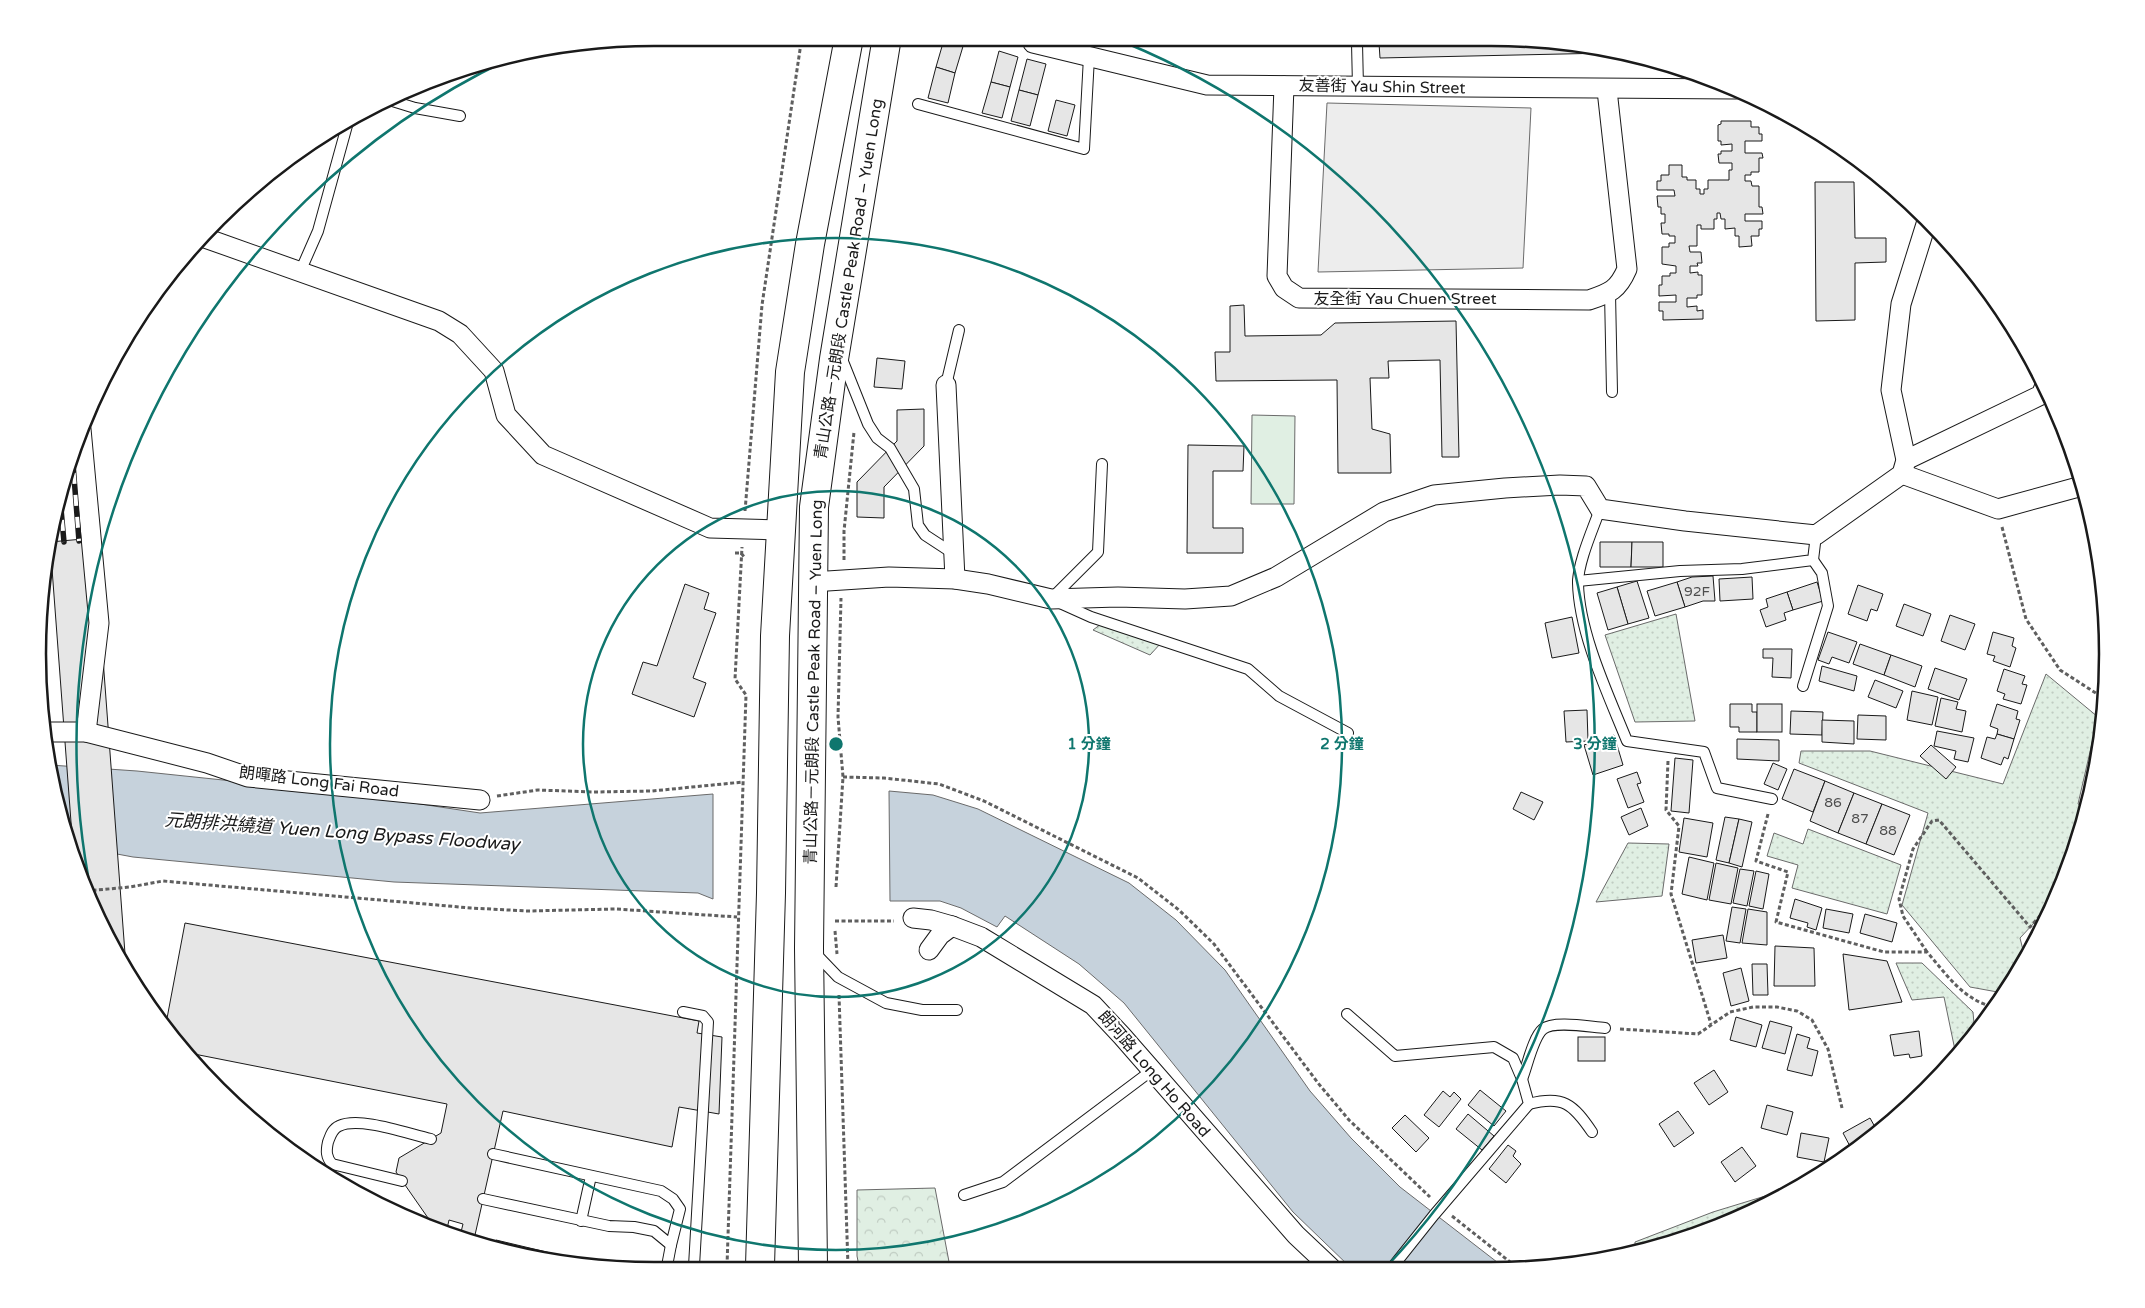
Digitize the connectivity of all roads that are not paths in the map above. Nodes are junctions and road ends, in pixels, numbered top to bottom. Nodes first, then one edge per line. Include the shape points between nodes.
1 (847, 46) edge
2 (886, 46) edge
3 (1045, 46) edge
4 (1357, 46) edge
5 (1089, 57) junction
6 (1701, 84) edge
7 (1284, 86) junction
8 (1358, 87) junction
9 (1607, 90) junction
10 (399, 103) edge
11 (918, 104) dead end
12 (460, 116) dead end
13 (346, 131) edge
14 (1925, 228) edge
15 (209, 240) edge
16 (300, 272) junction
17 (1610, 292) junction
18 (959, 330) dead end
19 (836, 344) junction
20 (946, 385) joint
21 (1612, 392) dead end
22 (2041, 395) edge
23 (84, 447) edge
24 (1102, 464) dead end
25 (1904, 467) junction
26 (2075, 488) edge
27 (1600, 509) junction
28 (780, 530) junction
29 (1816, 535) junction
30 (954, 554) junction
31 (1813, 560) junction
32 (956, 579) junction
33 (1578, 581) junction
34 (812, 582) junction
35 (1051, 599) junction
36 (1803, 686) dead end
37 (51, 732) edge
38 (86, 732) junction
39 (1348, 733) dead end
40 (1772, 799) road end
41 (480, 800) road end
42 (904, 920) road end
43 (952, 926) junction
44 (810, 948) junction
45 (929, 950) dead end
46 (957, 1010) dead end
47 (683, 1012) dead end
48 (1347, 1014) dead end
49 (1605, 1028) road end
50 (1151, 1071) junction
51 (1522, 1079) junction
52 (1528, 1104) junction
53 (1592, 1132) dead end
54 (431, 1139) dead end
55 (493, 1154) dead end
56 (590, 1176) junction
57 (402, 1182) dead end
58 (964, 1195) dead end
59 (483, 1199) dead end
60 (581, 1221) junction
61 (671, 1245) junction
62 (668, 1262) edge
63 (694, 1262) edge
64 (760, 1262) edge
65 (814, 1262) edge
66 (1325, 1262) edge
67 (1396, 1262) edge

1 - 28 main road via 810,244 790,372
2 - 19 main road, 青山公路－元朗段 Castle Peak Road – Yuen Long
3 - 5 street, 友善街 Yau Shin Street
4 - 8 lane
5 - 7 street, 友善街 Yau Shin Street via 1207,85
5 - 11 lane via 1084,149
6 - 9 street, 友善街 Yau Shin Street
7 - 8 street, 友善街 Yau Shin Street
7 - 17 street, 友全街 Yau Chuen Street via 1277,276 1284,288 1299,298 1590,300
8 - 9 street, 友善街 Yau Shin Street
9 - 17 street via 1628,270
10 - 12 lane
13 - 16 lane via 318,231
14 - 25 street via 1902,304 1891,390
15 - 16 street
16 - 28 street via 439,321 460,334 494,371 506,415 543,454 710,528
17 - 21 lane
18 - 20 lane
19 - 30 lane via 868,424 877,438 890,448 914,489 918,524 925,535
19 - 34 main road, 青山公路－元朗段 Castle Peak Road – Yuen Long via 814,507
20 - 30 street
22 - 25 street
23 - 38 street via 99,623
24 - 35 lane via 1098,552
25 - 26 street via 1998,509
25 - 29 street
27 - 29 street
27 - 33 lane
27 - 35 street via 1586,486 1505,488 1434,495 1384,512 1276,577 1231,596
28 - 64 main road
29 - 31 lane
30 - 32 street
31 - 33 lane via 1742,569 1680,570
31 - 36 lane via 1822,573 1828,606
32 - 34 street via 889,576
32 - 35 street
33 - 40 lane via 1582,616 1600,674 1627,741 1704,752 1717,788
34 - 44 main road, 青山公路－元朗段 Castle Peak Road – Yuen Long
35 - 39 lane via 1091,617 1248,669 1279,696
37 - 38 street, 朗暉路 Long Fai Road
38 - 41 street, 朗暉路 Long Fai Road via 207,763 248,777
42 - 43 street, 朗河路 Long Ho Road via 931,920
43 - 45 street
43 - 50 street, 朗河路 Long Ho Road via 981,938 1093,1005
44 - 46 lane via 838,977 886,1003 922,1010
44 - 65 main road, 青山公路－元朗段 Castle Peak Road – Yuen Long
47 - 63 lane via 703,1016 708,1022
48 - 51 lane via 1395,1056 1494,1047 1513,1058
49 - 51 lane via 1556,1024 1543,1028 1536,1037
50 - 58 lane via 1004,1182
50 - 66 street, 朗河路 Long Ho Road via 1296,1235
51 - 52 lane
52 - 53 lane via 1546,1100 1577,1110
52 - 67 lane
54 - 57 lane via 358,1123 334,1130 327,1148 332,1164
55 - 56 lane
56 - 60 lane
56 - 61 lane via 661,1191 673,1199 680,1209
59 - 60 lane
60 - 61 lane via 654,1231
61 - 62 lane

